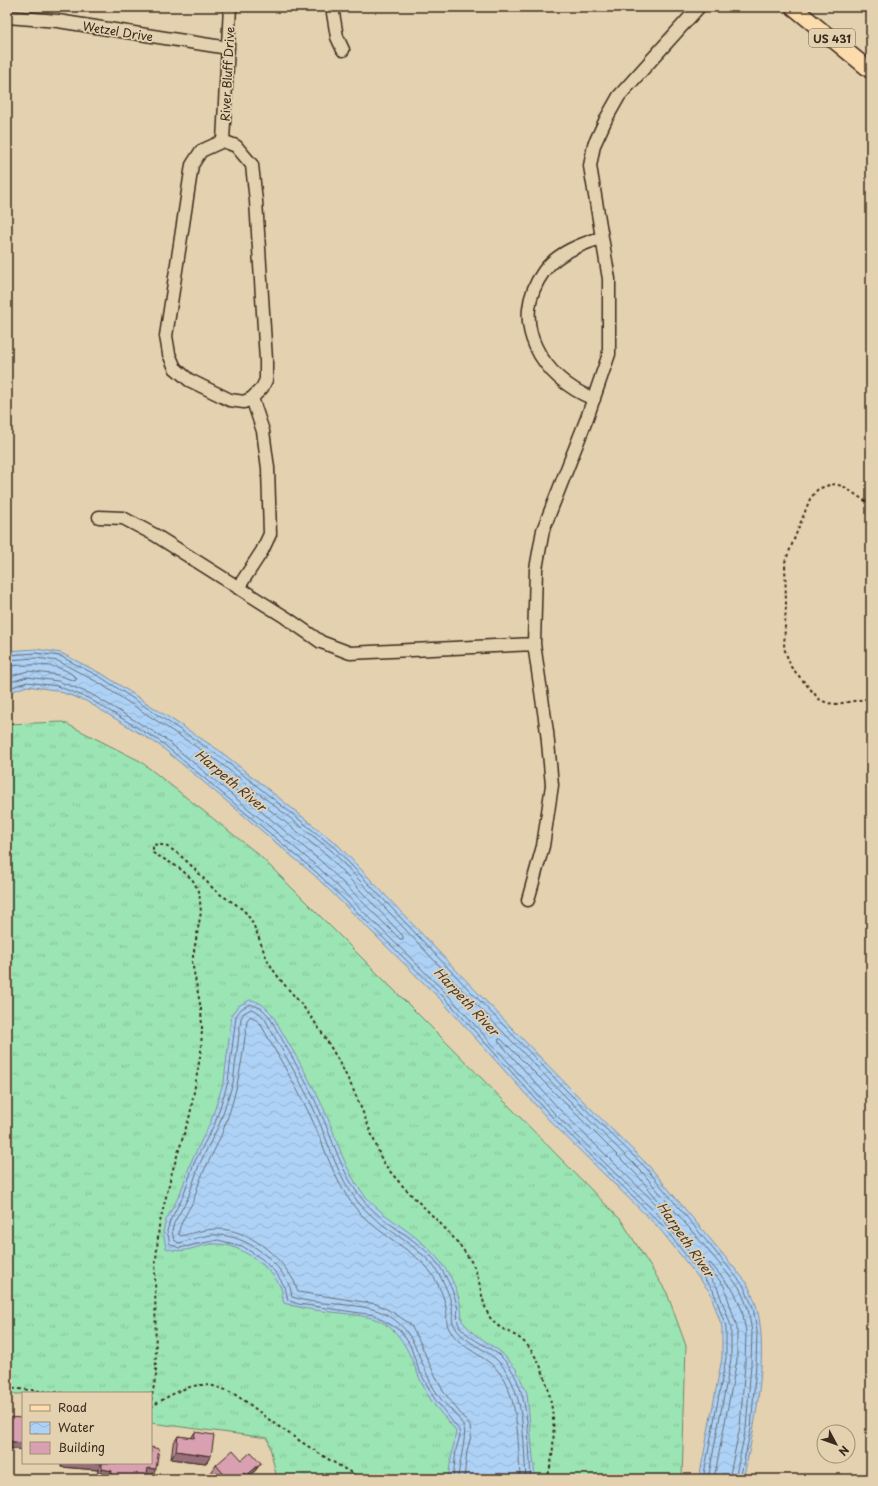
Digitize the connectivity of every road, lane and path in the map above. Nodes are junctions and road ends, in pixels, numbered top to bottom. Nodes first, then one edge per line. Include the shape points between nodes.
1 (230, 7) edge
2 (332, 7) edge
3 (699, 7) edge
4 (793, 7) edge
5 (7, 17) edge
6 (228, 48) junction
7 (343, 50) dead end
8 (871, 70) edge
9 (223, 141) junction
10 (601, 238) junction
11 (252, 398) junction
12 (594, 400) junction
13 (871, 504) edge
14 (99, 517) dead end
15 (238, 588) junction
16 (534, 644) junction
17 (871, 698) edge
18 (528, 900) dead end
19 (7, 1388) edge
20 (53, 1392) edge
21 (152, 1396) edge
22 (152, 1406) edge
23 (358, 1479) edge
24 (547, 1479) edge

1 - 6 street, River Bluff Drive
2 - 7 street via 337,37
3 - 10 street via 619,96 594,144 590,166
4 - 8 main road, US 431
5 - 6 street, Wetzel Drive via 58,21
6 - 9 street, River Bluff Drive
9 - 11 street via 236,146 252,165 256,200 266,380
9 - 11 street via 201,151 192,165 166,336 168,354 175,368 189,380 230,400 244,402
10 - 12 street via 609,279 609,354
10 - 12 street via 581,244 559,257 544,270 532,294 528,319 533,340 553,374 577,393
11 - 15 street via 263,431 268,468 270,534
12 - 16 street via 543,530 536,569
13 - 17 path via 843,486 832,484 818,489 810,499 785,562 784,648 791,667 819,699 836,704
14 - 15 street via 123,518 155,535
15 - 16 street via 321,642 350,653
16 - 18 street via 552,785 543,846
19 - 20 path
21 - 24 path via 156,1375 155,1271 160,1226 172,1172 190,1115 201,1051 202,1027 192,962 201,912 199,891 192,879 178,867 153,853 153,845 158,844 166,846 182,857 216,891 245,912 252,922 270,965 334,1052 359,1101 384,1165 464,1253 481,1286 486,1310 491,1319 496,1325 523,1341 534,1355 545,1382 552,1415 553,1433
22 - 23 path via 188,1388 202,1384 224,1388

